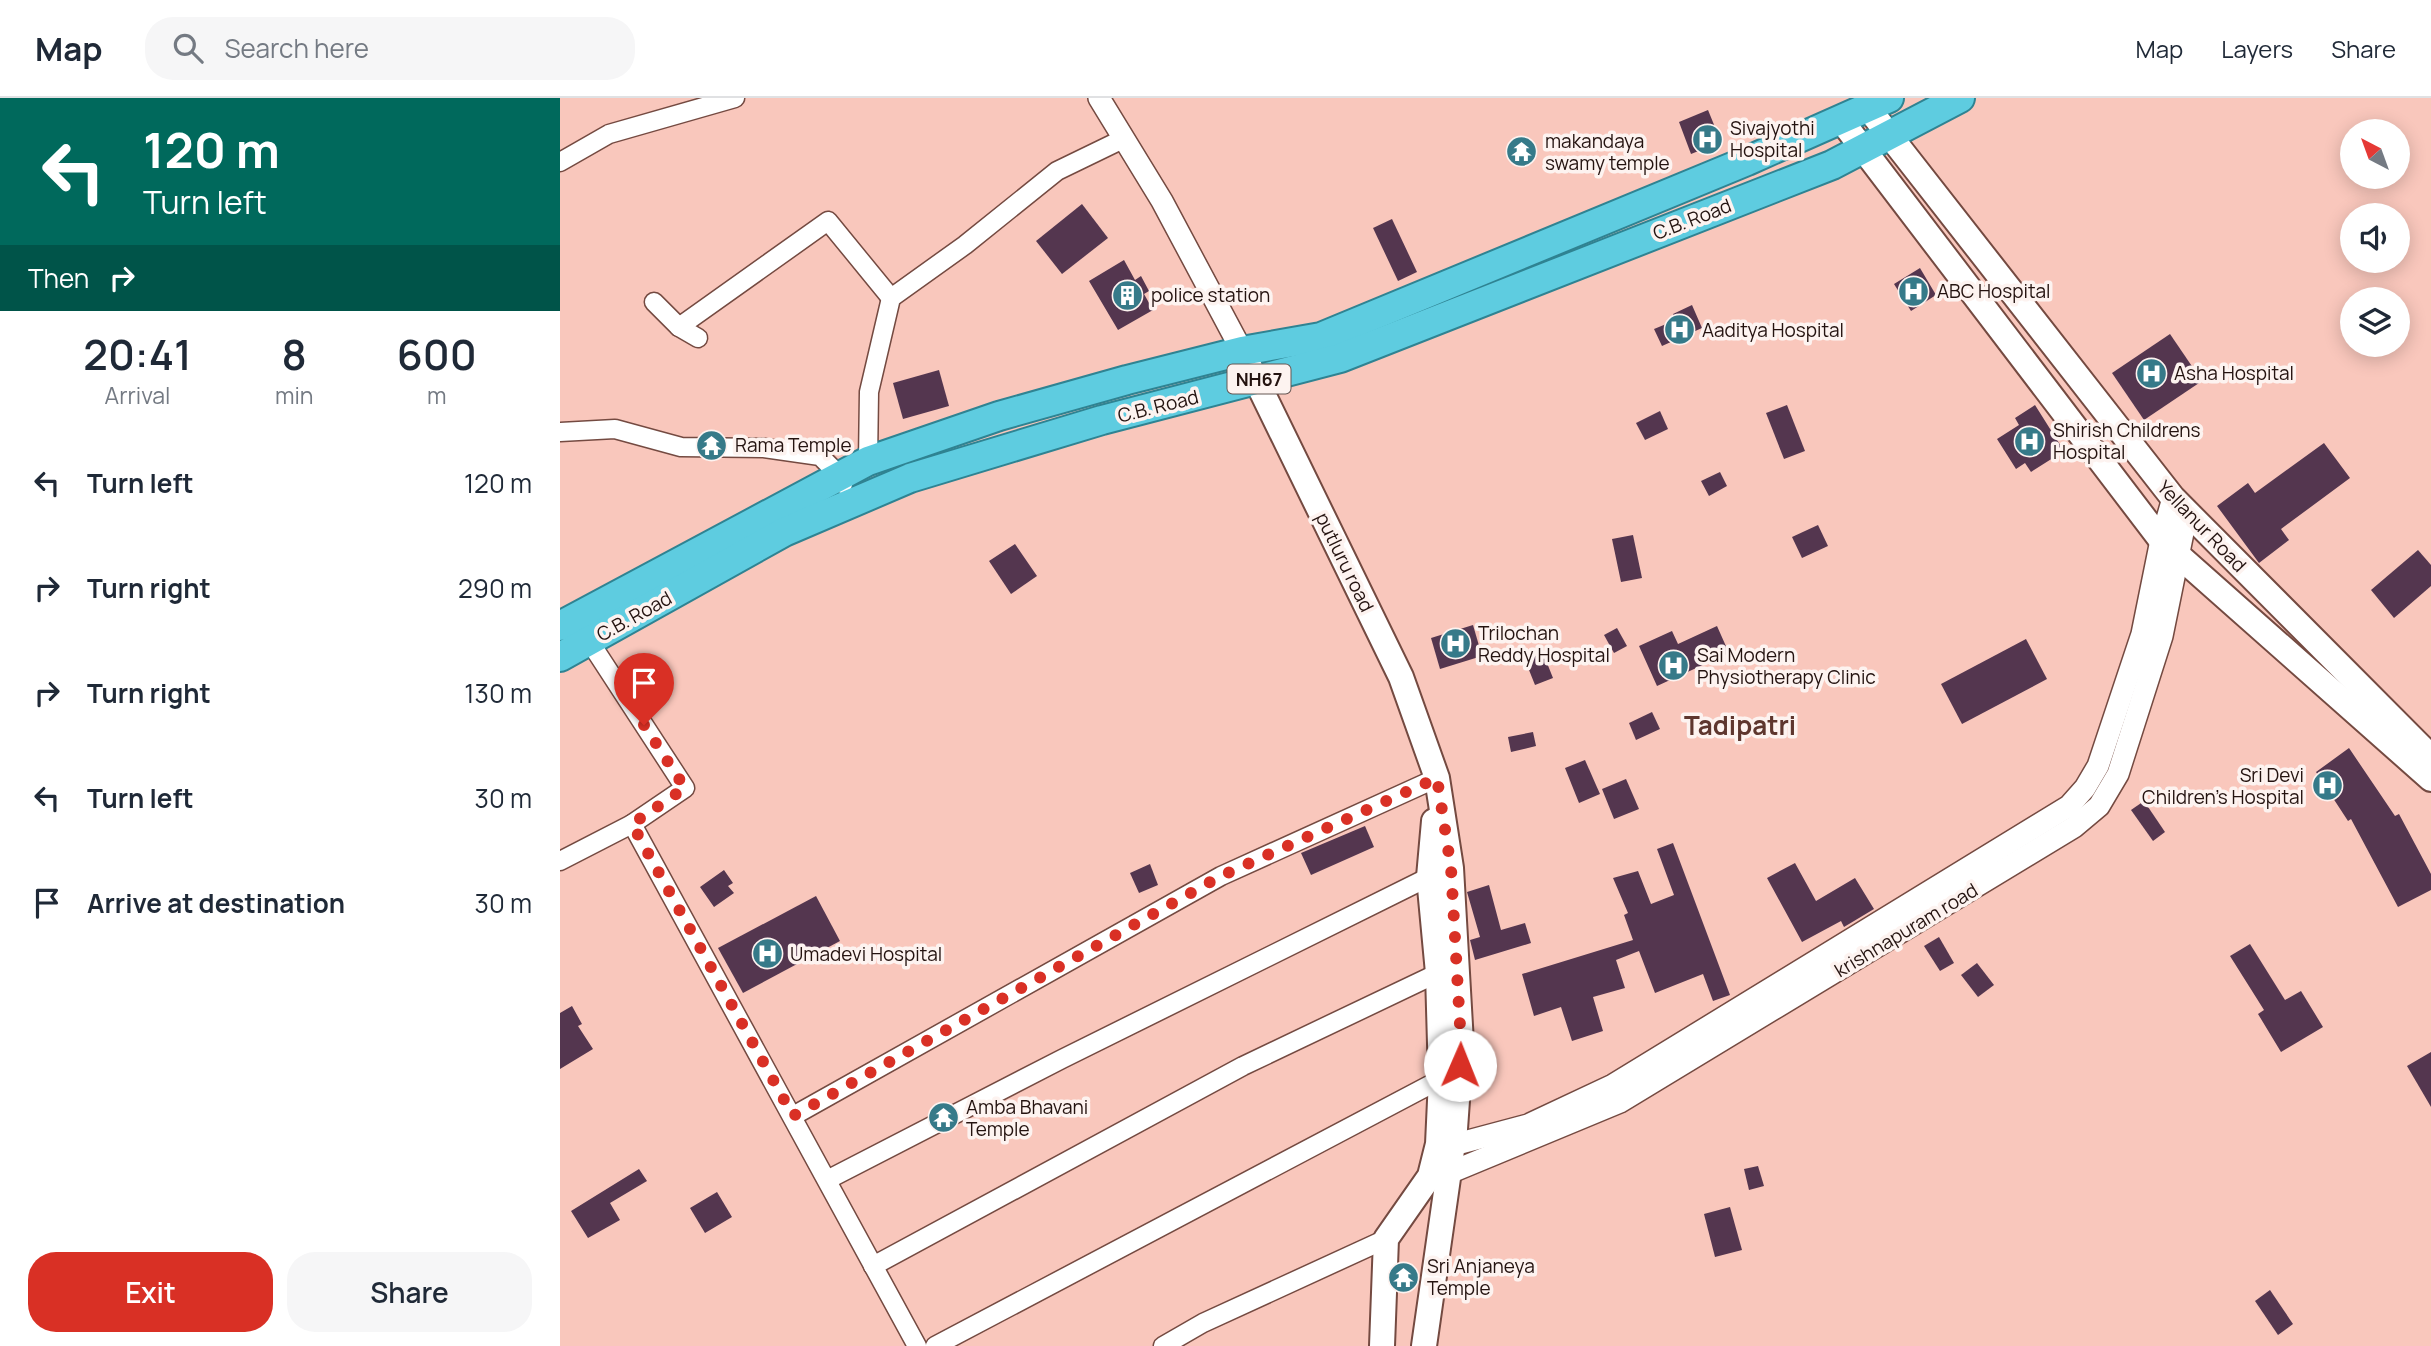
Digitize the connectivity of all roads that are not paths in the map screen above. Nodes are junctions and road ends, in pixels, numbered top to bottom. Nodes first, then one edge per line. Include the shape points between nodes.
1 (736, 98) edge
2 (1099, 98) edge
3 (1960, 98) edge
4 (1873, 101) edge
5 (1841, 120) junction
6 (1892, 135) junction
7 (1124, 139) junction
8 (1862, 149) junction
9 (560, 162) edge
10 (891, 298) junction
11 (654, 302) dead end
12 (679, 327) junction
13 (698, 338) dead end
14 (1242, 351) junction
15 (1258, 379) junction
16 (560, 432) edge
17 (868, 461) junction
18 (840, 476) junction
19 (848, 505) junction
20 (2180, 506) junction
21 (2169, 547) junction
22 (574, 628) edge
23 (560, 657) edge
24 (2431, 757) edge
25 (1437, 778) junction
26 (2431, 779) edge
27 (632, 824) junction
28 (560, 861) edge
29 (1429, 877) junction
30 (1438, 973) junction
31 (1441, 1079) junction
32 (793, 1116) junction
33 (1446, 1145) junction
34 (1439, 1174) junction
35 (827, 1180) junction
36 (1386, 1239) junction
37 (873, 1266) junction
38 (917, 1346) edge
39 (935, 1346) edge
40 (1163, 1346) edge
41 (1382, 1346) edge
42 (1424, 1346) edge

1 - 9 street via 609,134
2 - 7 street
3 - 6 highway, C.B. Road / NH67
4 - 5 highway, NH67
4 - 6 main road, Yellanur Road
5 - 8 main road
5 - 14 highway, NH67 via 1321,337
6 - 8 highway, C.B. Road / NH67
6 - 20 main road, Yellanur Road
7 - 10 street via 1057,171
7 - 14 street
8 - 15 highway, C.B. Road / NH67 via 1832,165 1340,358
8 - 21 main road
10 - 12 street via 828,221
10 - 17 street via 869,392
11 - 12 street
12 - 13 street
14 - 15 main road, putluru road
14 - 17 highway, NH67 via 999,416
15 - 19 highway, C.B. Road / NH67 via 910,478
15 - 25 main road, putluru road via 1401,677
16 - 18 street via 615,429 681,447 764,448 820,456
17 - 18 highway, NH67
18 - 19 street
18 - 22 highway, NH67
19 - 22 highway, C.B. Road / NH67
20 - 21 street, krishnapuram road
20 - 24 main road, Yellanur Road
21 - 26 main road
21 - 33 street, krishnapuram road via 2098,766 2068,806 1613,1085 1528,1125
21 - 34 street, krishnapuram road via 2162,636 2118,774 2099,806 2074,828 1620,1101
22 - 23 highway, C.B. Road / NH67
22 - 27 street via 685,788
25 - 29 main road
25 - 32 street via 1221,876
25 - 33 main road via 1451,868 1461,1043
27 - 28 street
27 - 32 street
29 - 30 main road
29 - 35 street
30 - 31 main road
30 - 37 street via 1243,1066
31 - 33 main road
31 - 39 street
32 - 35 street
33 - 34 main road
34 - 36 main road
34 - 42 main road
35 - 37 street
36 - 40 street
36 - 41 main road
37 - 38 street

